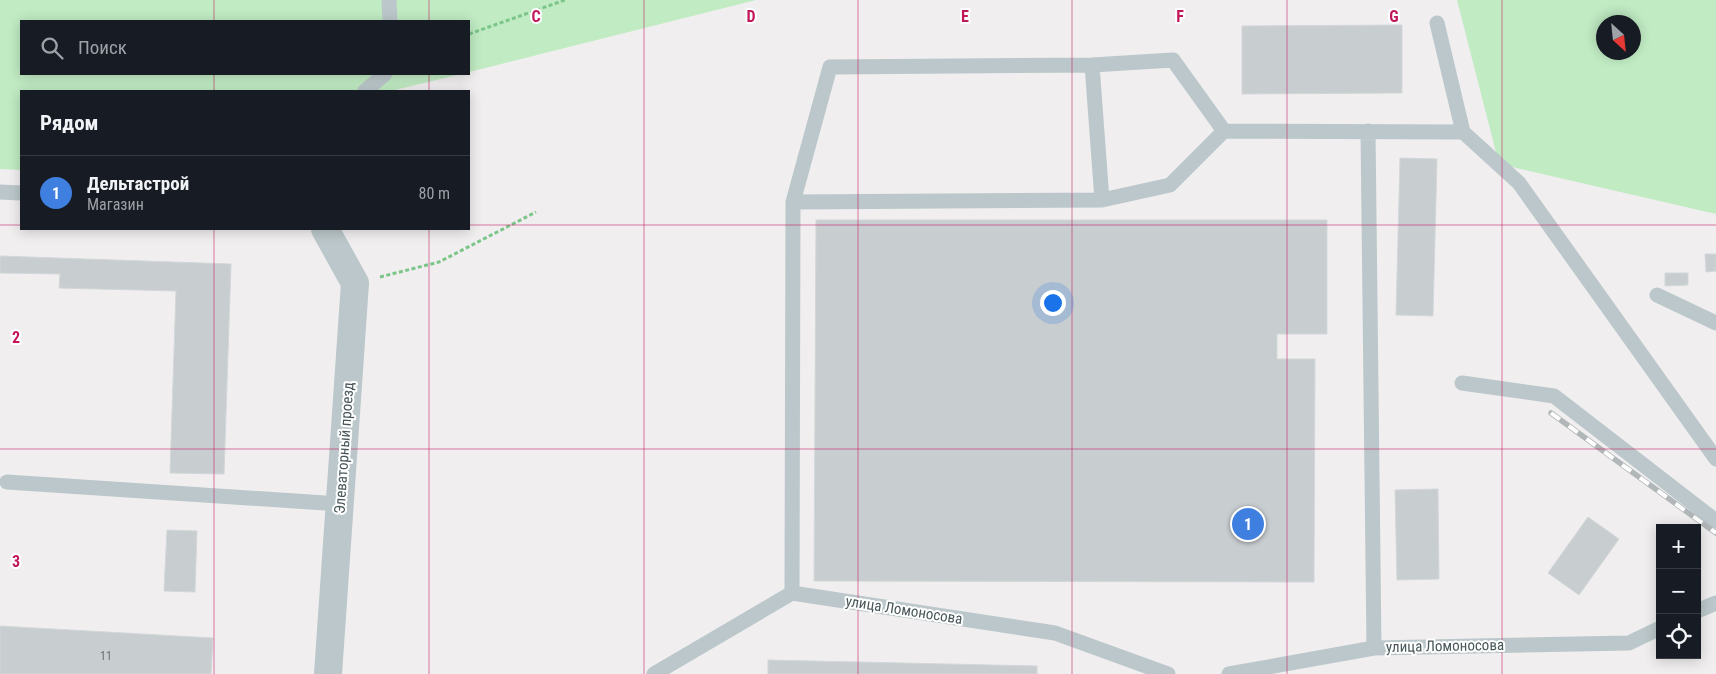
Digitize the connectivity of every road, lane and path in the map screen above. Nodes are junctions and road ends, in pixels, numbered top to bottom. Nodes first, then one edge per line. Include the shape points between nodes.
1 (389, 0) edge
2 (565, 0) edge
3 (390, 20) edge
4 (1437, 23) dead end
5 (470, 34) edge
6 (1092, 65) junction
7 (384, 75) edge
8 (366, 90) edge
9 (1224, 131) junction
10 (1368, 131) junction
11 (1463, 132) junction
12 (0, 192) edge
13 (20, 193) edge
14 (1102, 200) junction
15 (793, 202) junction
16 (536, 212) dead end
17 (325, 230) edge
18 (355, 283) junction
19 (1657, 295) dead end
20 (1716, 323) edge
21 (1462, 383) dead end
22 (1716, 459) edge
23 (7, 482) dead end
24 (340, 504) junction
25 (1716, 521) edge
26 (792, 593) junction
27 (1716, 602) edge
28 (1701, 609) edge
29 (1656, 630) edge
30 (1374, 648) junction
31 (328, 674) edge
32 (654, 674) edge
33 (1168, 674) edge
34 (1229, 674) edge

1 - 3 lane
2 - 5 path
4 - 11 lane
6 - 9 lane via 1173,60
6 - 14 lane
6 - 15 lane via 830,67
7 - 8 lane
9 - 10 lane
9 - 14 lane via 1170,185
10 - 11 lane
10 - 30 lane
11 - 22 lane via 1519,183
12 - 13 lane
14 - 15 lane
15 - 26 lane
16 - 18 path via 439,262
17 - 18 street
18 - 24 street, Элеваторный проезд
19 - 20 lane
21 - 25 lane via 1554,396
23 - 24 lane
24 - 31 street, Элеваторный проезд
26 - 32 lane
26 - 33 lane, улица Ломоносова via 1055,633
27 - 28 lane
29 - 30 lane, улица Ломоносова via 1629,643
30 - 34 lane, улица Ломоносова

